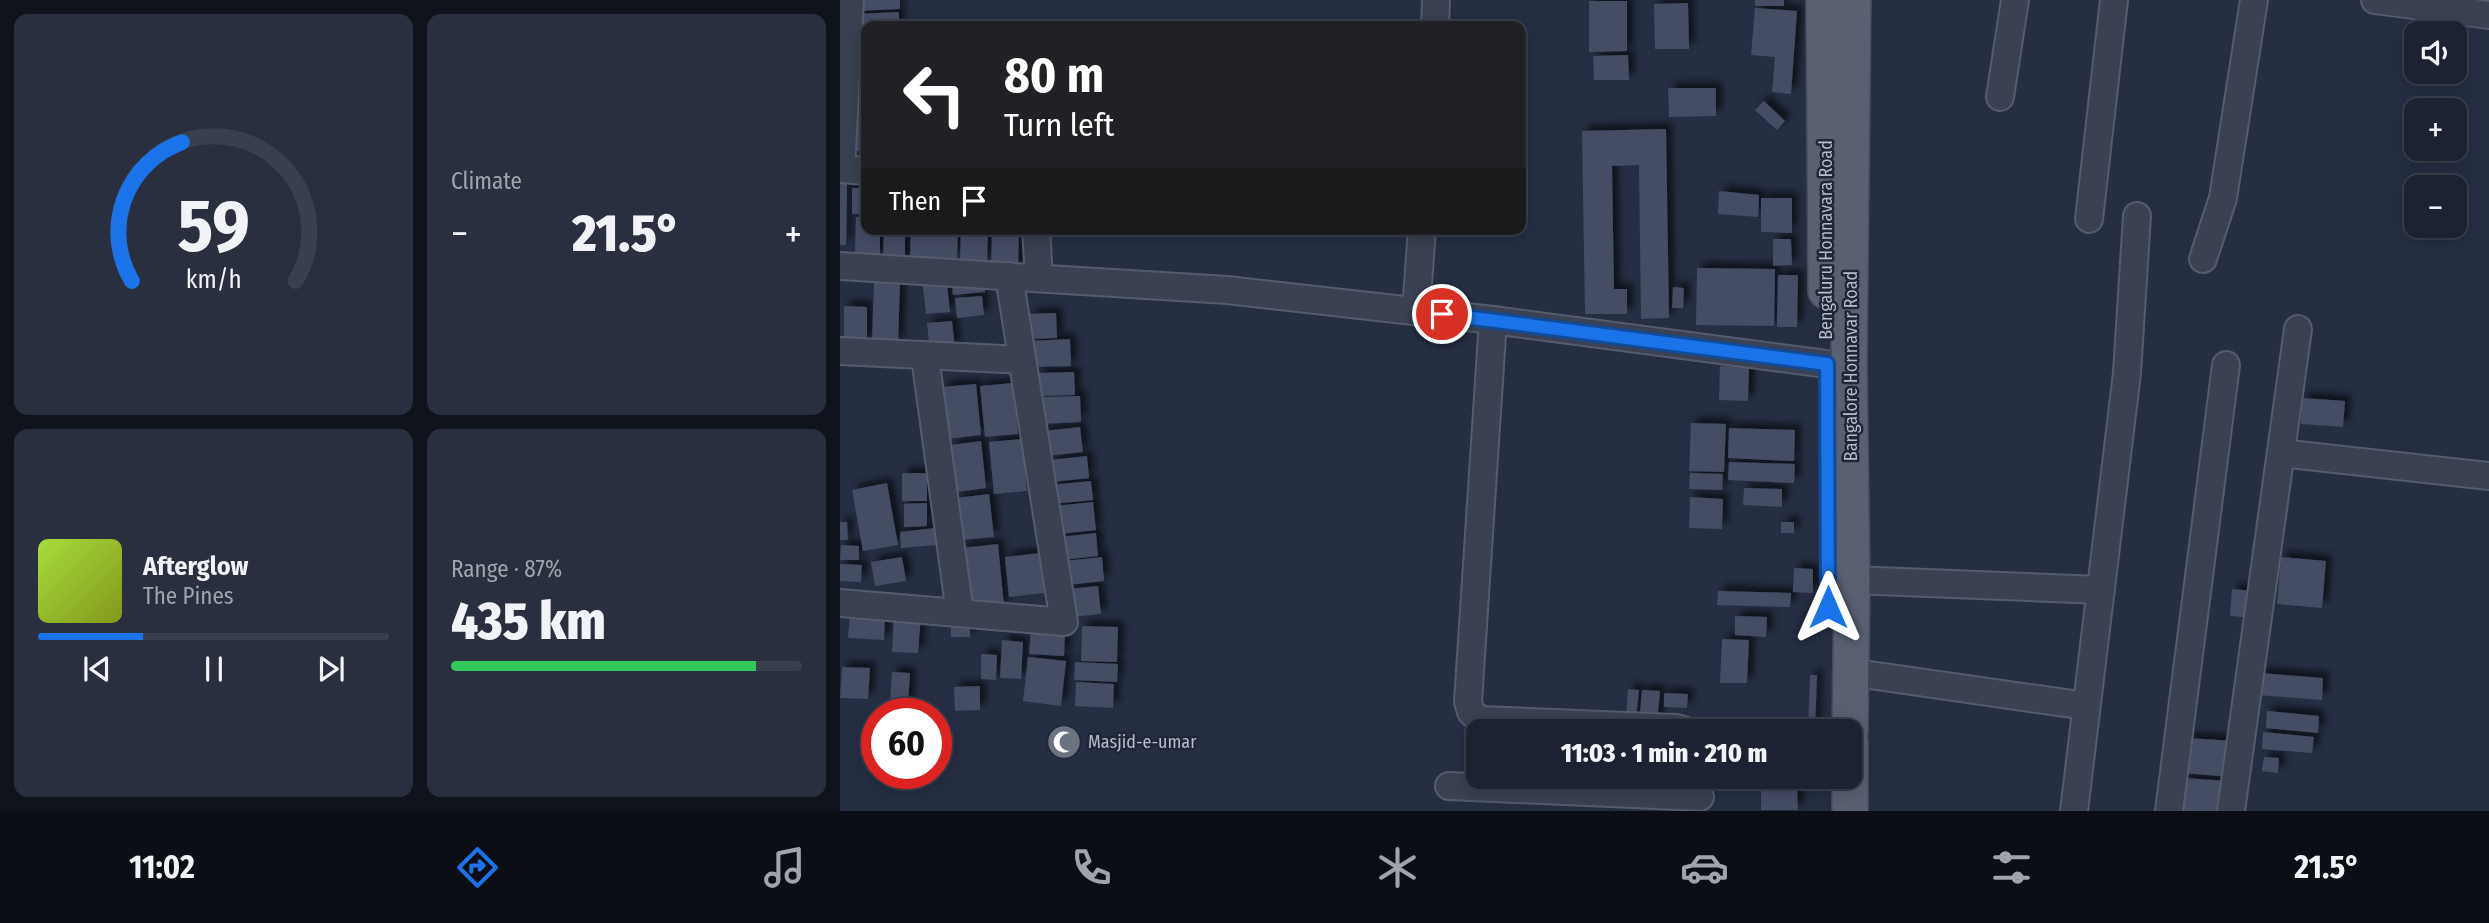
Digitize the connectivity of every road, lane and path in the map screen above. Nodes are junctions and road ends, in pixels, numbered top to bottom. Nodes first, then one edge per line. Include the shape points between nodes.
1 (850, 0) edge
2 (1436, 0) edge
3 (1824, 0) edge
4 (1853, 0) edge
5 (2015, 0) edge
6 (2114, 0) edge
7 (2254, 0) edge
8 (2375, 0) edge
9 (2489, 15) edge
10 (1435, 21) edge
11 (2000, 97) dead end
12 (840, 169) edge
13 (861, 171) edge
14 (2137, 216) dead end
15 (2089, 219) dead end
16 (1036, 235) edge
17 (1422, 235) edge
18 (2203, 259) dead end
19 (840, 266) edge
20 (1009, 276) junction
21 (1039, 278) junction
22 (1416, 312) junction
23 (1493, 320) junction
24 (2298, 328) dead end
25 (840, 351) edge
26 (925, 357) junction
27 (1022, 360) junction
28 (1827, 364) junction
29 (2226, 365) dead end
30 (2281, 453) junction
31 (2489, 476) edge
32 (1852, 580) junction
33 (2101, 590) junction
34 (840, 603) edge
35 (960, 613) junction
36 (1849, 672) junction
37 (2087, 706) junction
38 (1479, 719) edge
39 (1829, 719) edge
40 (1850, 719) edge
41 (1449, 786) dead end
42 (1828, 789) edge
43 (1850, 789) edge
44 (1700, 795) edge
45 (1828, 811) edge
46 (1850, 811) edge
47 (2074, 811) edge
48 (2169, 811) edge
49 (2231, 811) edge

1 - 12 street
2 - 10 street
3 - 28 main road, Bengaluru Honnavara Road
4 - 32 main road, Bangalore Honnavar Road
5 - 11 street
6 - 15 street
7 - 18 street via 2222,198
8 - 9 street
12 - 13 street
14 - 33 street via 2127,373
16 - 21 street
17 - 22 street
19 - 20 street
20 - 21 street
20 - 27 street
21 - 22 street via 1227,290
22 - 23 street
23 - 28 street
23 - 38 street via 1468,702
24 - 30 street
25 - 26 street
26 - 27 street
26 - 35 street
27 - 35 street via 1064,622
28 - 39 main road, Bengaluru Honnavara Road
29 - 48 street
30 - 31 street
30 - 49 street
32 - 33 street
32 - 36 main road, Bangalore Honnavar Road
33 - 37 street
34 - 35 street
36 - 37 street
36 - 40 main road, Bangalore Honnavar Road
37 - 47 street
41 - 44 street
42 - 45 main road
43 - 46 main road

